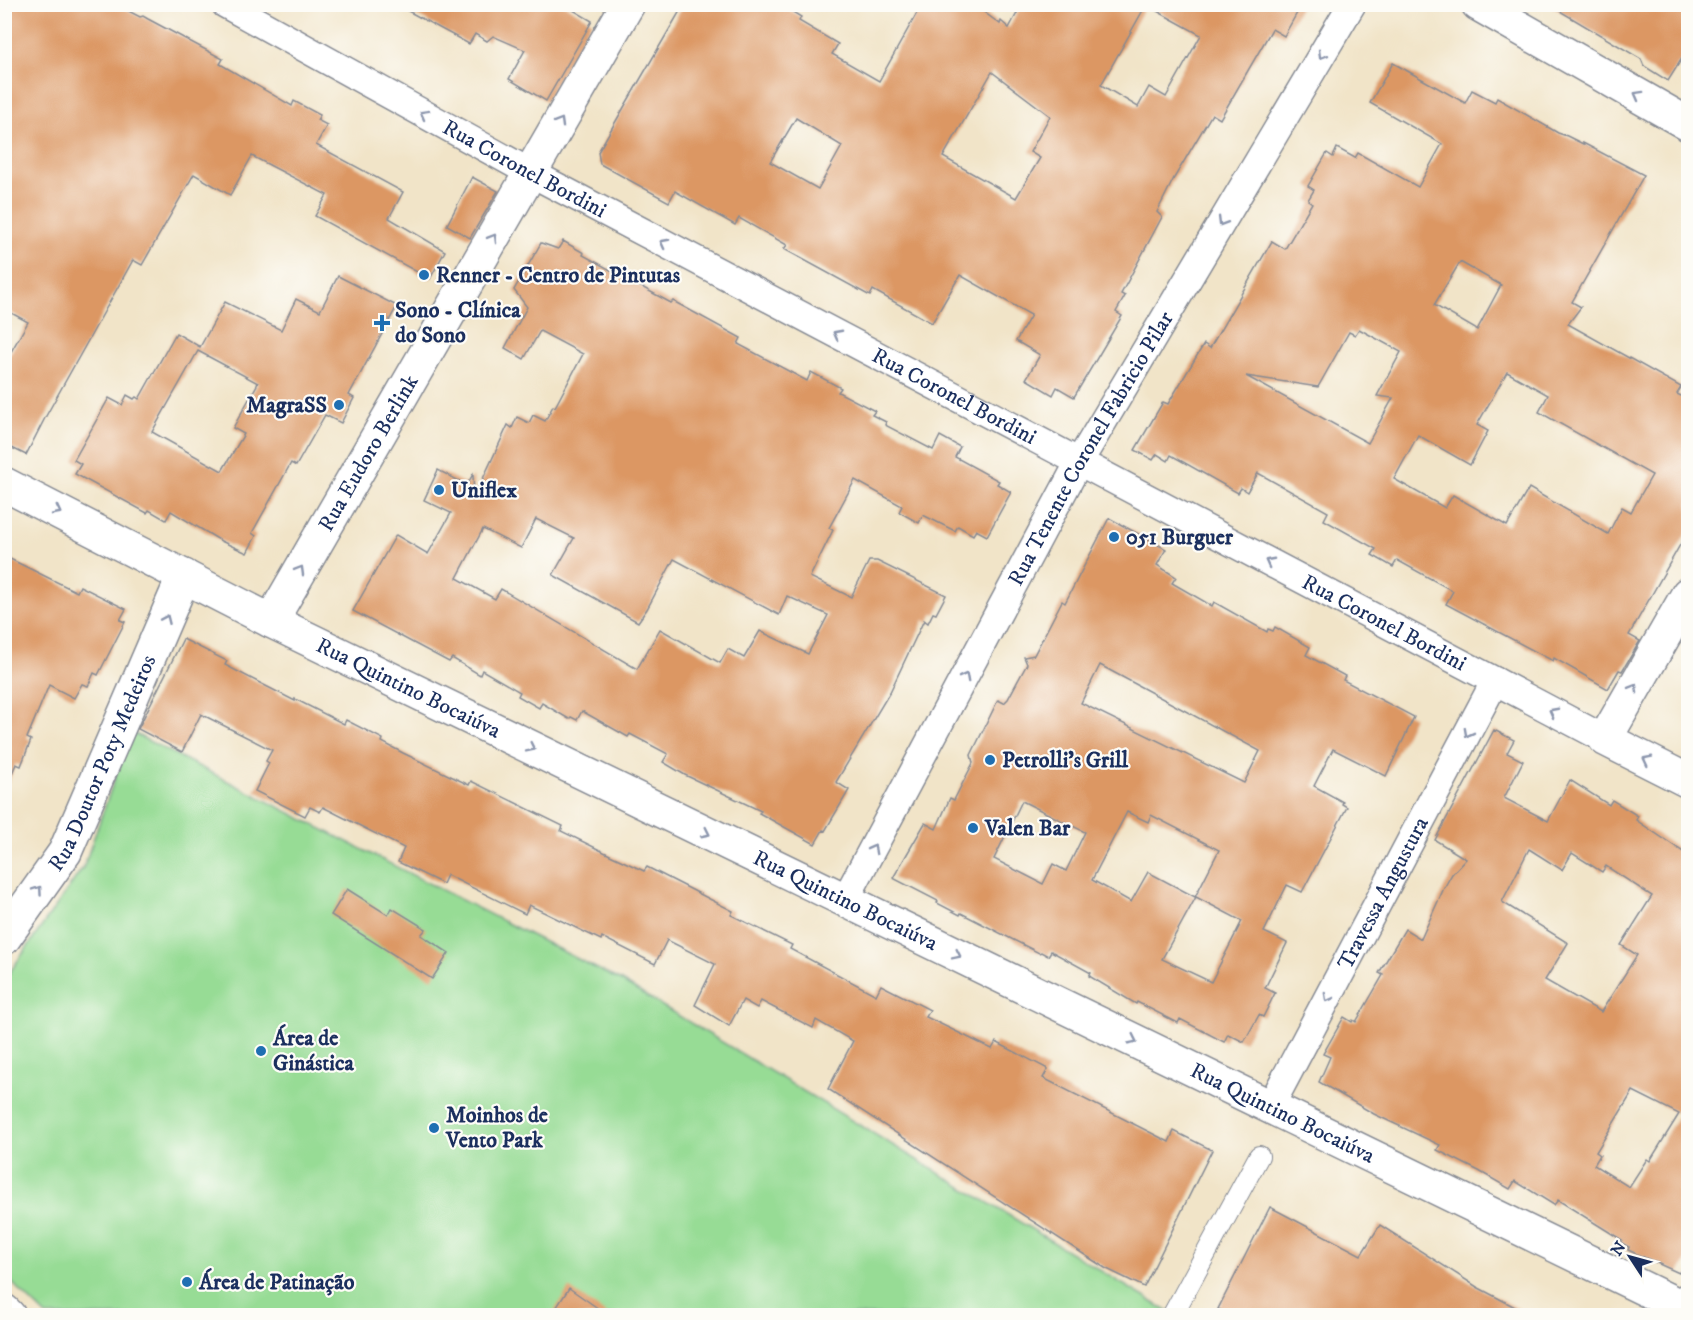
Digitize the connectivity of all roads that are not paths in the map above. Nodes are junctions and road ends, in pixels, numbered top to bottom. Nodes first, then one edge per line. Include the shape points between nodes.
1 (225, 4) edge
2 (628, 4) edge
3 (1352, 4) edge
4 (1478, 4) edge
5 (1689, 123) edge
6 (531, 173) junction
7 (1080, 462) junction
8 (4, 484) edge
9 (184, 576) junction
10 (1689, 594) edge
11 (271, 621) junction
12 (1495, 681) junction
13 (1605, 739) junction
14 (1689, 781) edge
15 (845, 900) junction
16 (4, 938) edge
17 (1270, 1107) junction
18 (1259, 1156) dead end
19 (1685, 1308) edge
20 (4, 1311) edge
21 (9, 1316) edge
22 (1172, 1316) edge

6 -> 1 street, Rua Coronel Bordini
6 -> 2 street, Rua Eudoro Berlink
3 -> 7 street, Rua Tenente Coronel Fabricio Pilar
5 -> 4 street
7 -> 6 street, Rua Coronel Bordini
11 -> 6 street, Rua Eudoro Berlink
12 -> 7 street, Rua Coronel Bordini
15 -> 7 street, Rua Tenente Coronel Fabricio Pilar
8 -> 9 street, Rua Quintino Bocaiúva
9 - 11 street, Rua Quintino Bocaiúva
16 -> 9 street, Rua Doutor Poty Medeiros via 65,852
13 -> 10 street
11 -> 15 street, Rua Quintino Bocaiúva
13 -> 12 street, Rua Coronel Bordini
12 -> 17 street, Travessa Angustura
14 -> 13 street, Rua Coronel Bordini
15 -> 17 street, Rua Quintino Bocaiúva
17 - 19 street, Rua Quintino Bocaiúva
18 - 22 street
20 - 21 street

